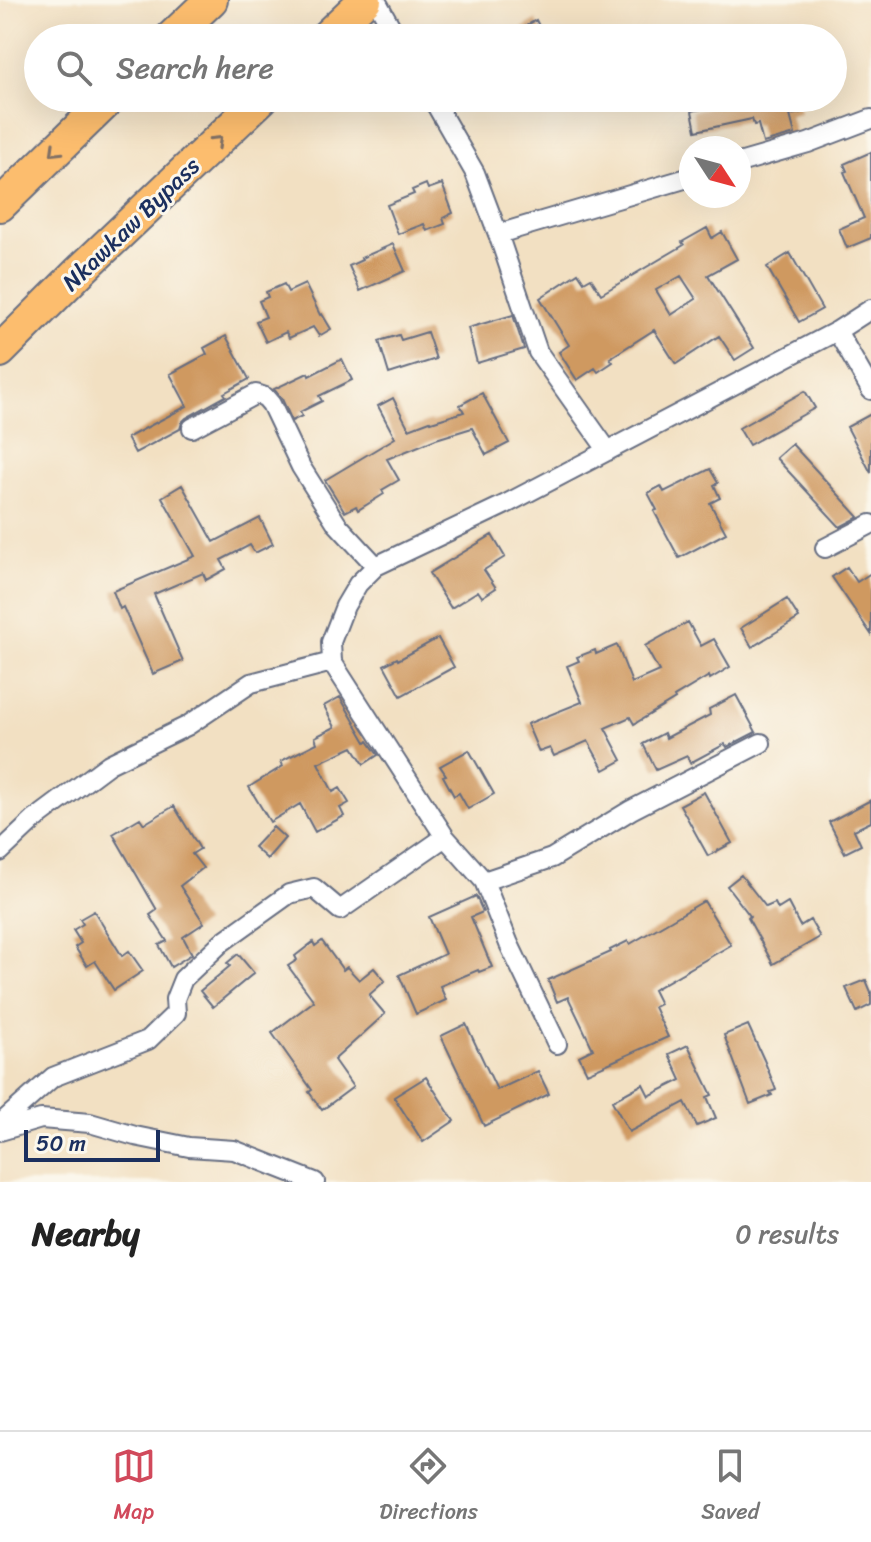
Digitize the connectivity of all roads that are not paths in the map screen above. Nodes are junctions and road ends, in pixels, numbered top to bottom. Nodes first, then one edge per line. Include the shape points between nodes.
1 (211, 0) edge
2 (365, 0) edge
3 (376, 0) edge
4 (186, 24) edge
5 (340, 24) edge
6 (389, 24) edge
7 (96, 112) edge
8 (247, 112) edge
9 (440, 112) edge
10 (871, 119) edge
11 (751, 160) edge
12 (679, 181) edge
13 (0, 205) edge
14 (498, 234) junction
15 (871, 309) edge
16 (837, 331) junction
17 (0, 351) edge
18 (871, 390) edge
19 (192, 428) dead end
20 (608, 451) junction
21 (871, 524) edge
22 (825, 548) dead end
23 (376, 566) junction
24 (332, 662) junction
25 (761, 743) dead end
26 (445, 837) junction
27 (0, 852) edge
28 (484, 881) junction
29 (557, 1044) dead end
30 (0, 1124) edge
31 (0, 1131) edge
32 (315, 1182) edge

1 - 4 highway
2 - 5 highway
3 - 6 street
7 -> 13 highway
17 -> 8 highway, Nkawkaw Bypass
9 - 14 street via 475,173
10 - 11 street
12 - 14 street
14 - 20 street via 538,352
15 - 16 street
16 - 18 street
16 - 20 street
19 - 23 street via 256,394 265,397 337,524
20 - 23 street
21 - 22 street
23 - 24 street via 345,606 331,642
24 - 26 street
24 - 27 street via 251,683 187,726 109,764
25 - 28 street via 552,858
26 - 28 street
26 - 30 street via 340,910 314,888 289,894 222,942 183,979 176,1013 148,1040 53,1077
28 - 29 street
31 - 32 street via 41,1119 90,1123 189,1147 234,1150

